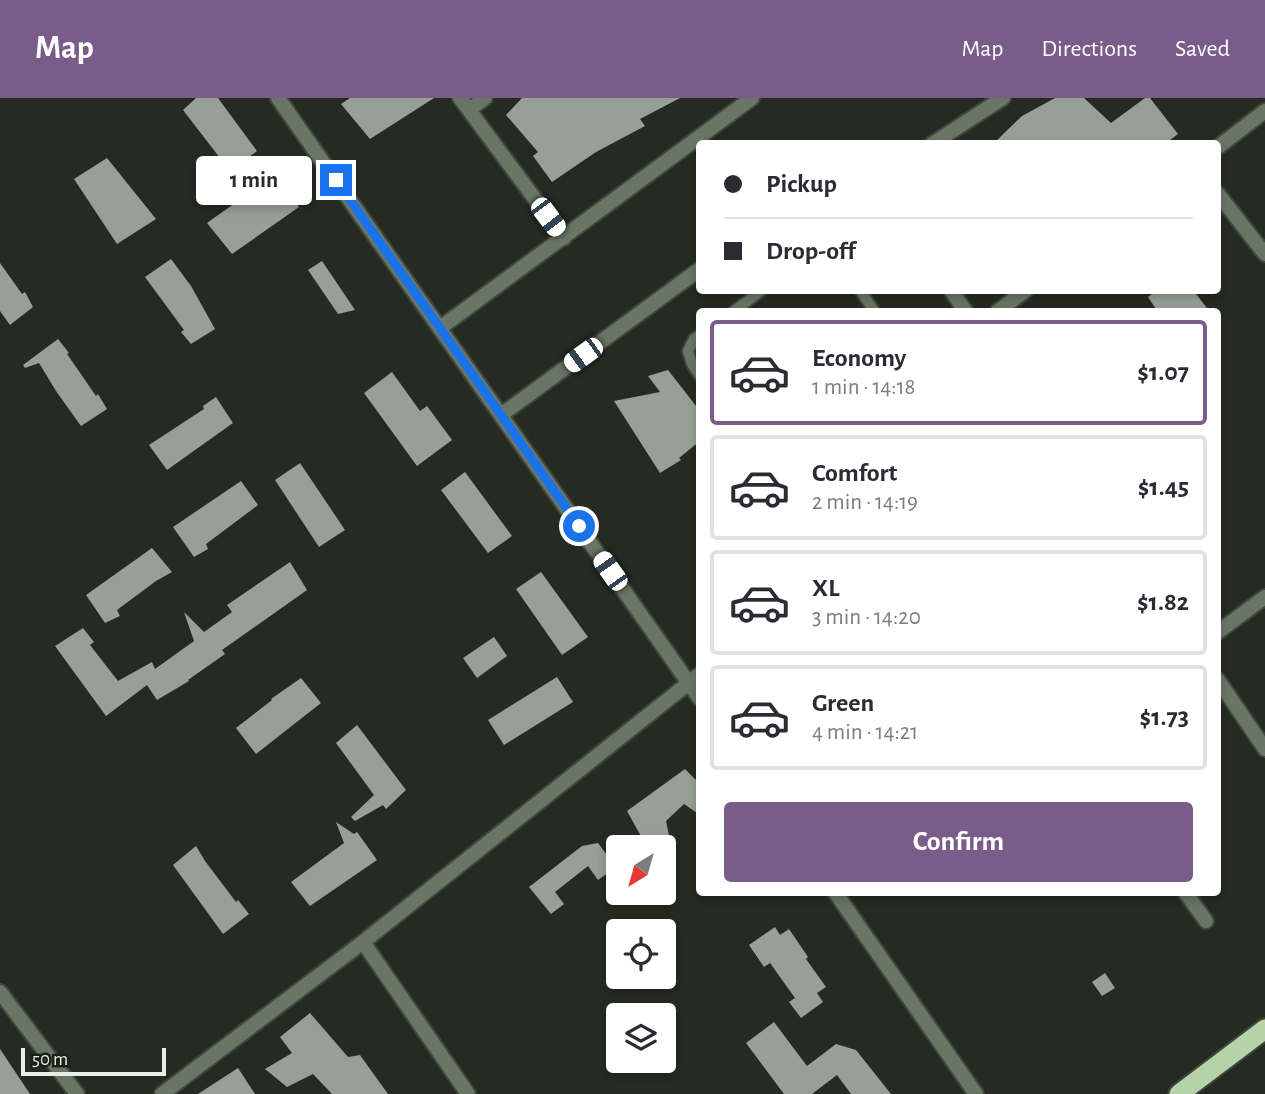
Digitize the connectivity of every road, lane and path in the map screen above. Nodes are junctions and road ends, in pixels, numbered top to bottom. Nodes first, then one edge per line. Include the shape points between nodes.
1 (278, 98) edge
2 (485, 98) edge
3 (752, 98) edge
4 (1003, 98) edge
5 (465, 104) edge
6 (1265, 111) edge
7 (938, 140) edge
8 (1221, 145) edge
9 (1221, 198) edge
10 (564, 238) junction
11 (1265, 254) edge
12 (696, 272) edge
13 (757, 294) edge
14 (1021, 294) edge
15 (738, 308) edge
16 (1003, 308) edge
17 (440, 328) junction
18 (696, 338) edge
19 (696, 370) edge
20 (501, 415) junction
21 (1265, 597) edge
22 (1221, 630) edge
23 (694, 678) edge
24 (1221, 684) edge
25 (1265, 750) edge
26 (839, 896) edge
27 (1188, 896) edge
28 (1206, 921) dead end
29 (363, 942) junction
30 (0, 992) edge
31 (1265, 1029) edge
32 (77, 1094) edge
33 (162, 1094) edge
34 (468, 1094) edge
35 (976, 1094) edge
36 (1180, 1094) edge

1 - 17 street
2 - 5 street
3 - 10 street
4 - 7 street
5 - 10 street
6 - 8 street
9 - 11 street
10 - 17 street
12 - 20 street
13 - 15 lane
14 - 16 street
17 - 20 street
18 - 19 lane via 688,351
20 - 23 street
21 - 22 street
23 - 29 street
24 - 25 street
26 - 35 street
27 - 28 street
29 - 33 street
29 - 34 street
30 - 32 street
31 - 36 highway

